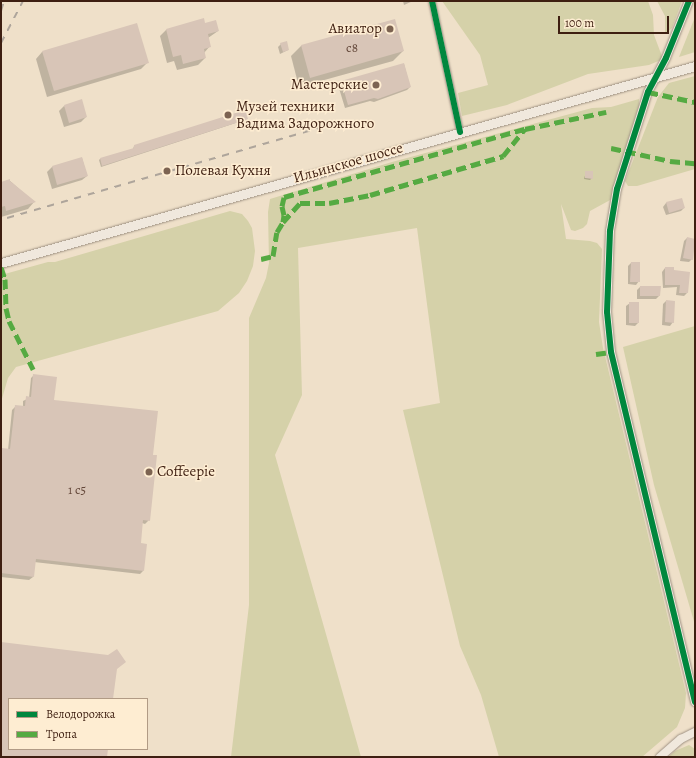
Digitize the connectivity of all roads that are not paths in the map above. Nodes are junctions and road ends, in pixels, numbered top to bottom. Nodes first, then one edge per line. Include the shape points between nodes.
1 (432, 1) edge
2 (688, 1) edge
3 (695, 66) edge
4 (655, 77) junction
5 (460, 132) junction
6 (1, 263) edge
7 (695, 702) edge
8 (695, 732) edge
9 (660, 757) edge

1 - 5 street
2 - 4 street via 666,58
3 - 4 main road, Ильинское шоссе
4 - 5 main road, Ильинское шоссе
4 - 7 street via 617,189 609,247 608,327 620,391
5 - 6 main road, Ильинское шоссе
8 - 9 street

